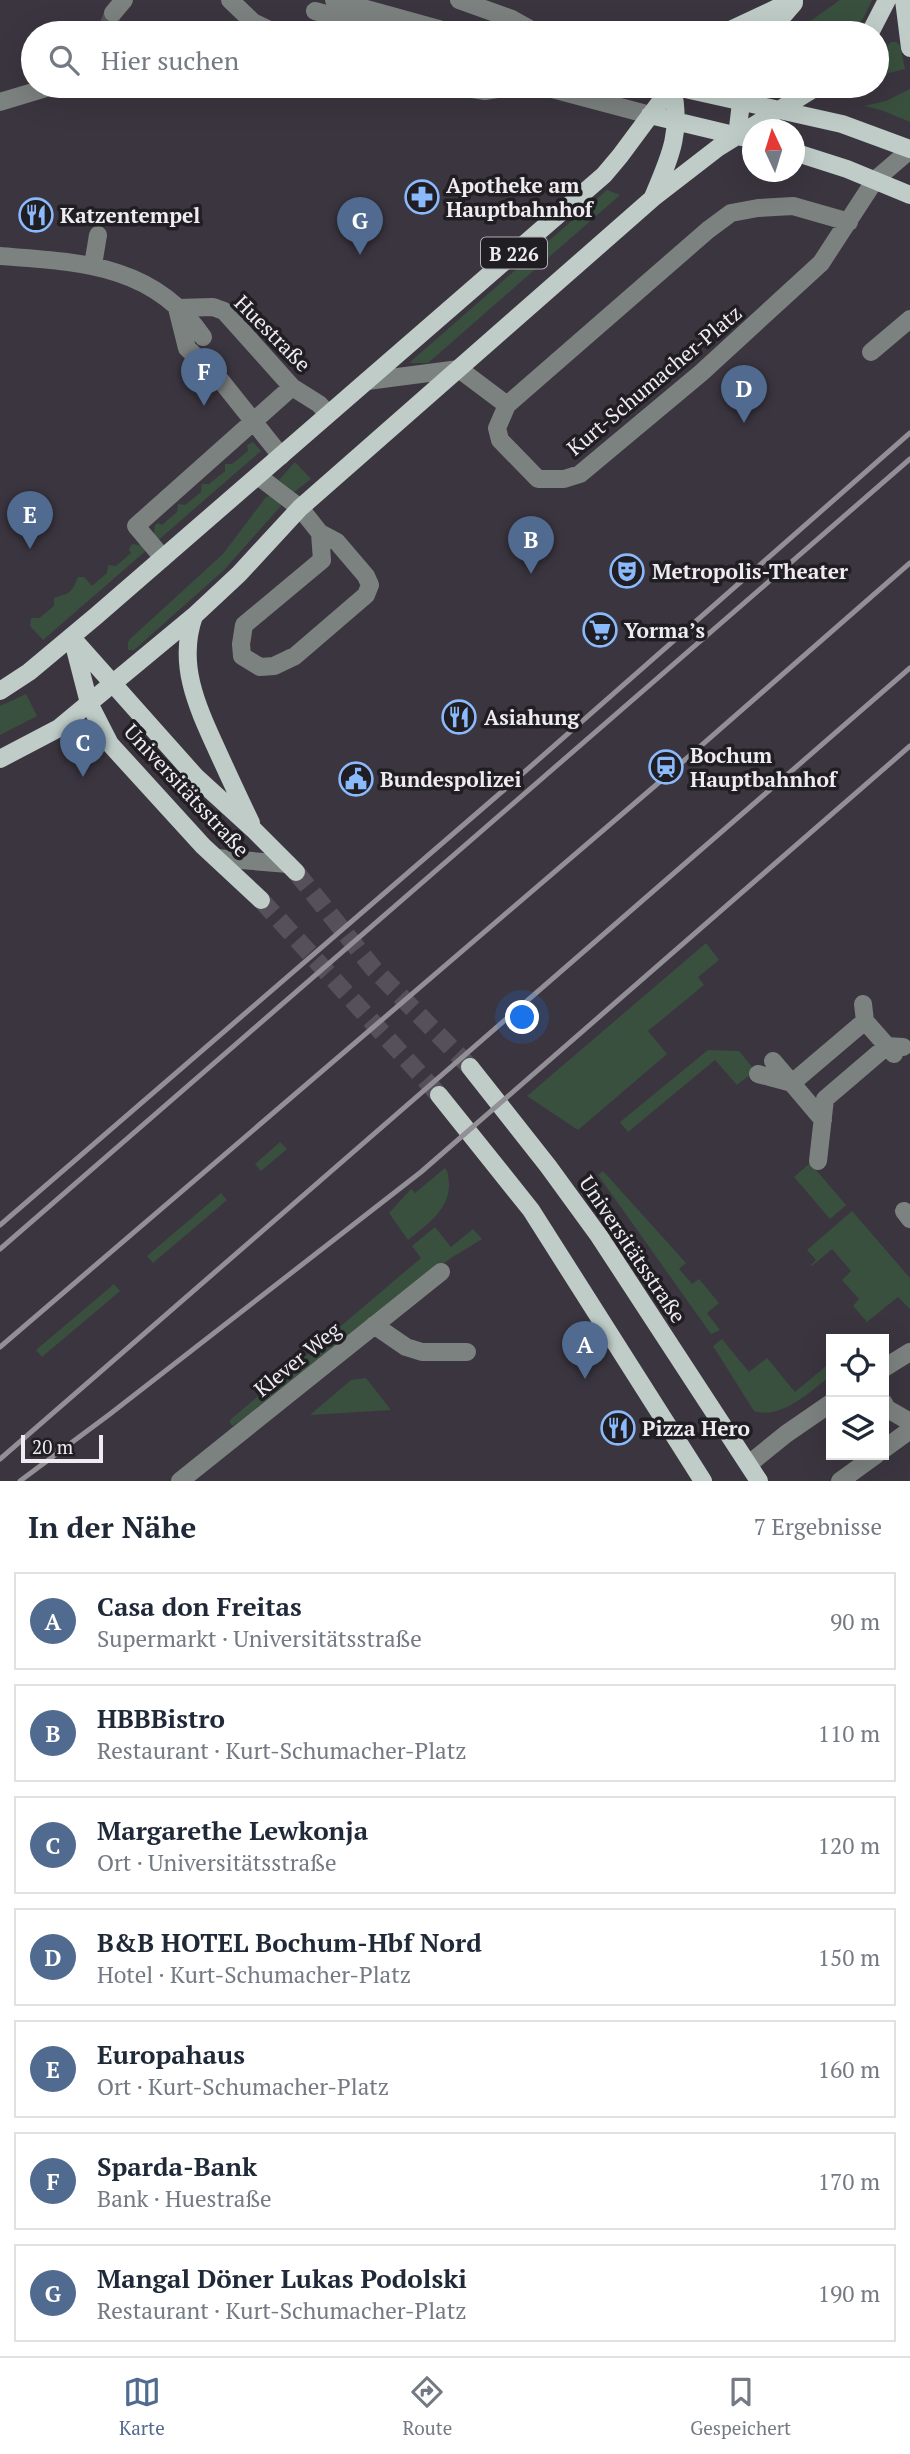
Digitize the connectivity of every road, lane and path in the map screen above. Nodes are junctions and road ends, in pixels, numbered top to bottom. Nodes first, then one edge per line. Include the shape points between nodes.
1 (230, 0) edge
2 (334, 0) edge
3 (460, 0) edge
4 (795, 0) edge
5 (887, 0) edge
6 (904, 0) edge
7 (316, 10) dead end
8 (252, 21) edge
9 (353, 21) edge
10 (410, 21) edge
11 (516, 21) edge
12 (750, 21) edge
13 (778, 21) edge
14 (876, 21) edge
15 (910, 48) edge
16 (21, 96) edge
17 (586, 98) edge
18 (663, 98) edge
19 (674, 98) edge
20 (741, 98) edge
21 (750, 98) edge
22 (798, 98) edge
23 (0, 103) edge
24 (779, 110) junction
25 (650, 115) junction
26 (743, 119) edge
27 (768, 119) edge
28 (678, 121) junction
29 (742, 137) edge
30 (742, 140) edge
31 (910, 150) edge
32 (805, 156) edge
33 (875, 180) junction
34 (910, 195) edge
35 (653, 198) junction
36 (849, 222) junction
37 (98, 235) dead end
38 (0, 256) edge
39 (93, 265) junction
40 (177, 308) junction
41 (910, 318) edge
42 (201, 332) dead end
43 (872, 352) dead end
44 (459, 369) junction
45 (367, 381) junction
46 (292, 387) junction
47 (507, 405) junction
48 (328, 415) junction
49 (253, 420) junction
50 (281, 456) junction
51 (258, 476) junction
52 (300, 508) junction
53 (320, 533) junction
54 (163, 558) junction
55 (194, 616) junction
56 (72, 637) junction
57 (113, 683) junction
58 (0, 691) edge
59 (89, 703) junction
60 (0, 759) edge
61 (253, 829) junction
62 (216, 858) junction
63 (292, 868) joint
64 (261, 900) tunnel mouth
65 (773, 1061) dead end
66 (470, 1068) tunnel mouth
67 (758, 1074) dead end
68 (792, 1083) junction
69 (439, 1096) tunnel mouth
70 (823, 1120) junction
71 (818, 1161) dead end
72 (441, 1272) dead end
73 (374, 1325) junction
74 (467, 1352) dead end
75 (910, 1352) edge
76 (889, 1365) edge
77 (826, 1406) edge
78 (889, 1410) edge
79 (910, 1422) edge
80 (910, 1430) edge
81 (889, 1445) edge
82 (869, 1460) edge
83 (749, 1472) edge
84 (180, 1481) edge
85 (703, 1481) edge
86 (760, 1481) edge
87 (840, 1481) edge

1 - 8 street
2 - 10 street
3 - 11 street
4 - 12 main road
4 - 13 main road
5 - 14 main road
6 - 15 main road
7 - 9 street
16 - 23 street
17 - 25 street
18 - 25 main road, B 226
19 - 28 main road
20 - 26 main road
21 - 24 main road
22 - 24 main road, B 226
24 - 27 main road, B 226
24 - 31 main road via 842,124
25 - 28 main road
25 - 45 main road, B 226 via 604,175
28 - 29 main road
28 - 35 main road
30 - 35 main road, B 226 via 692,166
31 - 33 street, Kurt-Schumacher-Platz
32 - 33 main road
33 - 34 main road
33 - 36 street, Kurt-Schumacher-Platz
35 - 44 main road, B 226
36 - 47 street via 793,206 731,213
36 - 47 street, Kurt-Schumacher-Platz via 821,263 778,305 580,474 538,479 500,440 497,428
37 - 39 street
38 - 39 street
39 - 40 street via 124,273 155,289
40 - 42 street
40 - 46 street, Huestraße via 224,310
40 - 49 street via 187,348
41 - 43 street
44 - 45 street
44 - 47 street
44 - 52 main road, B 226
45 - 48 main road, B 226
46 - 48 street, Huestraße
46 - 49 street
48 - 50 main road, B 226
49 - 50 street
49 - 54 street via 136,526
50 - 51 main road, B 226
51 - 52 street
51 - 54 main road, B 226
52 - 53 street
52 - 55 main road, B 226
53 - 53 street via 322,560 244,625 242,656 261,667 295,656 366,595 370,585 366,576 337,542
54 - 56 main road, B 226
55 - 57 main road, B 226
55 - 61 main road, Universitätsstraße via 187,645 191,689
56 - 57 main road
56 - 58 main road, B 226
56 - 59 main road
57 - 59 main road, B 226
57 - 61 main road, Universitätsstraße via 195,777
59 - 60 main road, B 226 via 59,728
59 - 62 main road, Universitätsstraße via 110,744
61 - 63 main road, Universitätsstraße
62 - 63 street
62 - 64 main road, Universitätsstraße
65 - 68 street
66 - 83 main road, Universitätsstraße via 600,1236
67 - 68 street
68 - 70 street
68 - 70 street via 864,1012 895,1049 825,1099
69 - 85 main road via 531,1210
70 - 71 street
72 - 73 street, Klever Weg
73 - 74 street via 422,1352
73 - 84 street, Klever Weg
75 - 76 street
77 - 83 street via 786,1434
78 - 79 street
80 - 81 street
82 - 87 street
83 - 86 main road, Universitätsstraße

